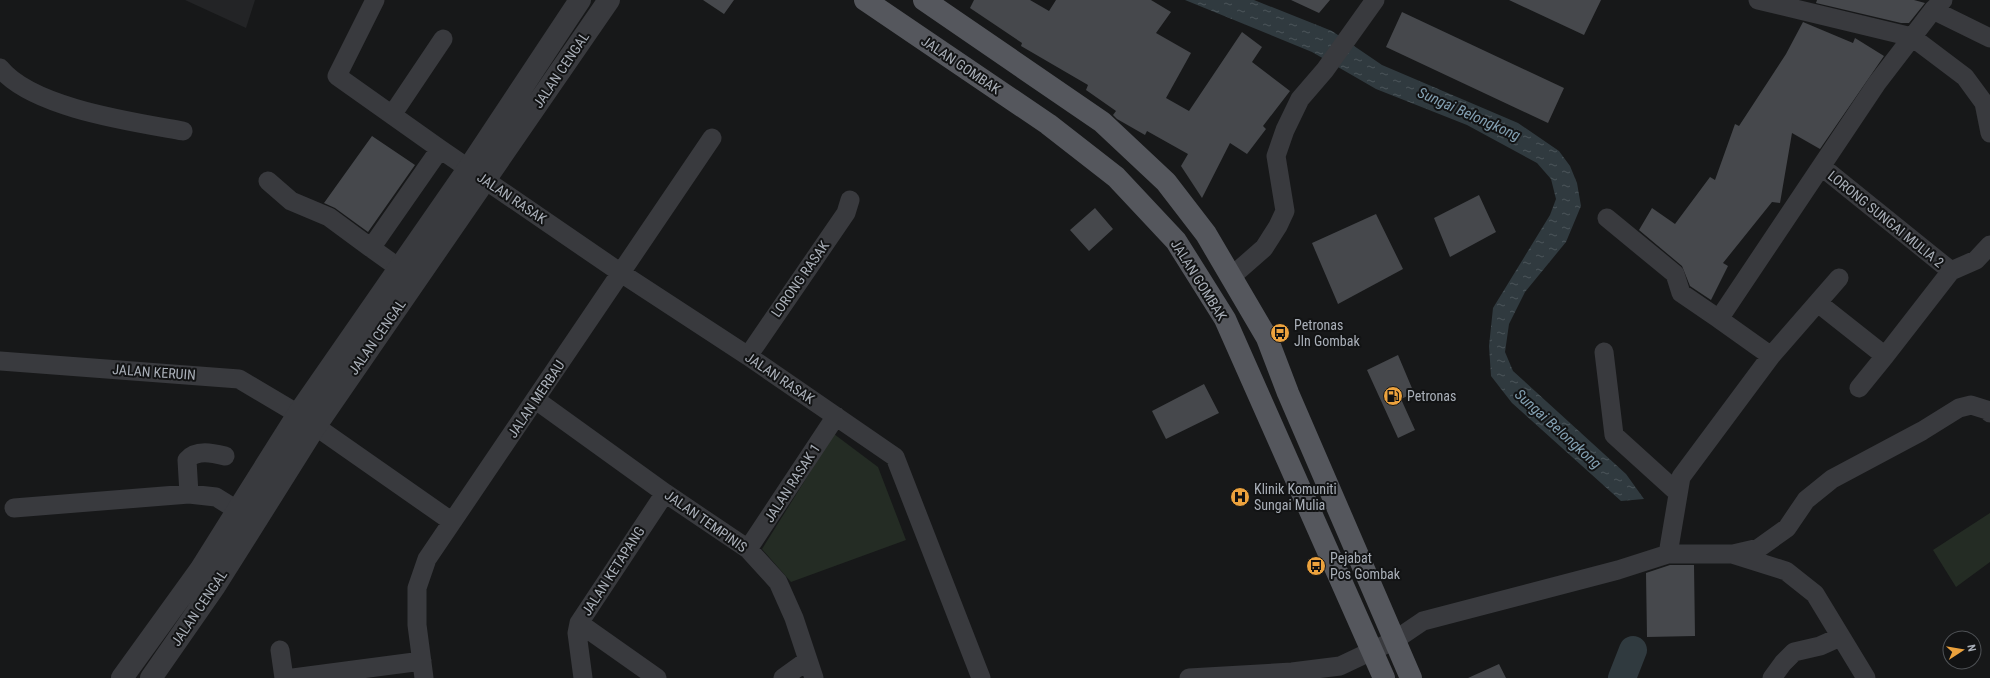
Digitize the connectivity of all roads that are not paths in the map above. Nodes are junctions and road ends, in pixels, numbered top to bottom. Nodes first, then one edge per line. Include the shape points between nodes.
1 (374, 0) edge
2 (580, 0) edge
3 (609, 0) edge
4 (865, 0) edge
5 (924, 0) edge
6 (1375, 0) edge
7 (1758, 0) edge
8 (1938, 5) edge
9 (1912, 37) junction
10 (1990, 38) edge
11 (443, 39) dead end
12 (0, 68) edge
13 (392, 115) junction
14 (183, 131) dead end
15 (1990, 133) edge
16 (712, 138) dead end
17 (440, 150) junction
18 (1822, 167) junction
19 (477, 174) junction
20 (268, 181) dead end
21 (850, 200) dead end
22 (1607, 218) dead end
23 (1990, 245) edge
24 (372, 248) junction
25 (399, 268) junction
26 (1951, 271) junction
27 (621, 273) junction
28 (1232, 276) junction
29 (1839, 278) dead end
30 (1818, 303) junction
31 (1720, 320) junction
32 (1604, 352) dead end
33 (748, 356) junction
34 (1771, 356) junction
35 (1885, 356) junction
36 (0, 361) edge
37 (1859, 388) dead end
38 (536, 400) junction
39 (1990, 413) edge
40 (836, 416) junction
41 (306, 421) junction
42 (225, 456) dead end
43 (665, 493) junction
44 (189, 494) junction
45 (1678, 494) junction
46 (14, 508) dead end
47 (237, 510) junction
48 (451, 521) junction
49 (748, 549) junction
50 (1668, 554) junction
51 (1732, 554) junction
52 (579, 623) junction
53 (1840, 637) junction
54 (1395, 640) junction
55 (280, 650) dead end
56 (1372, 650) junction
57 (808, 660) junction
58 (423, 670) edge
59 (1214, 677) edge
60 (122, 678) edge
61 (151, 678) edge
62 (284, 678) edge
63 (293, 678) edge
64 (583, 678) edge
65 (657, 678) edge
66 (783, 678) edge
67 (814, 678) edge
68 (981, 678) edge
69 (1189, 678) edge
70 (1384, 678) edge
71 (1411, 678) edge
72 (1772, 678) edge
73 (1866, 678) edge

1 - 13 street, JALAN RASAK via 337,76
2 - 19 street, JALAN CENGAL
3 - 19 street, JALAN CENGAL
4 - 56 main road, JALAN GOMBAK via 1048,124 1116,176 1176,241 1225,319
5 - 28 main road, JALAN GOMBAK via 1102,122 1166,182 1206,234
6 - 28 street via 1325,70 1300,99 1276,156 1284,211 1264,248
7 - 9 street
8 - 9 street
8 - 10 street
9 - 15 street via 1965,77 1984,103
9 - 18 street via 1877,83
11 - 13 street
12 - 14 street via 6,76 32,92 96,115
13 - 17 street, JALAN RASAK
16 - 27 street, JALAN MERBAU
17 - 19 street, JALAN RASAK
17 - 24 street
18 - 26 street, LORONG SUNGAI MULIA 2
18 - 31 street
19 - 25 street, JALAN CENGAL
19 - 27 street, JALAN RASAK
19 - 41 street, JALAN CENGAL
20 - 24 street via 290,201 329,217
21 - 33 street, LORONG RASAK via 846,213
22 - 31 street via 1675,274 1682,293
23 - 26 street, LORONG SUNGAI MULIA 2 via 1976,260
24 - 25 street
25 - 41 street, JALAN CENGAL
26 - 35 street
27 - 33 street, JALAN RASAK
27 - 38 street, JALAN MERBAU
28 - 54 main road, JALAN GOMBAK via 1267,338 1288,393
29 - 30 street
30 - 34 street
30 - 35 street
31 - 34 street
32 - 45 street via 1614,435
33 - 40 street, JALAN RASAK
34 - 45 street via 1681,477
35 - 37 street
36 - 41 street, JALAN KERUIN via 239,379
38 - 43 street, JALAN TEMPINIS
38 - 48 street, JALAN MERBAU
39 - 51 street via 1971,405 1959,408 1922,431 1832,479 1806,500 1786,528 1759,548
40 - 49 street, JALAN RASAK 1
40 - 68 street, JALAN RASAK via 895,457
41 - 47 street, JALAN CENGAL
41 - 48 street, JALAN KERUIN
41 - 61 street, JALAN CENGAL via 215,586
42 - 44 street via 209,453 190,456 187,460
43 - 49 street, JALAN TEMPINIS
43 - 52 street, JALAN KETAPANG
44 - 46 street
44 - 47 street via 216,497
45 - 50 street
47 - 60 street, JALAN CENGAL via 200,570
48 - 58 street, JALAN MERBAU via 427,559 417,588 417,625
49 - 57 street, JALAN TEMPINIS via 778,582 794,618
50 - 51 street
50 - 54 street via 1618,570 1423,621
51 - 53 street via 1786,571 1815,594
52 - 64 street, JALAN KETAPANG via 577,633
52 - 65 street
53 - 72 street via 1820,646 1794,652
53 - 73 street
54 - 56 street
54 - 71 main road, JALAN GOMBAK
55 - 62 street
56 - 59 street via 1340,666
56 - 70 main road, JALAN GOMBAK
57 - 66 street
57 - 67 street, JALAN TEMPINIS
58 - 63 street
59 - 69 street

